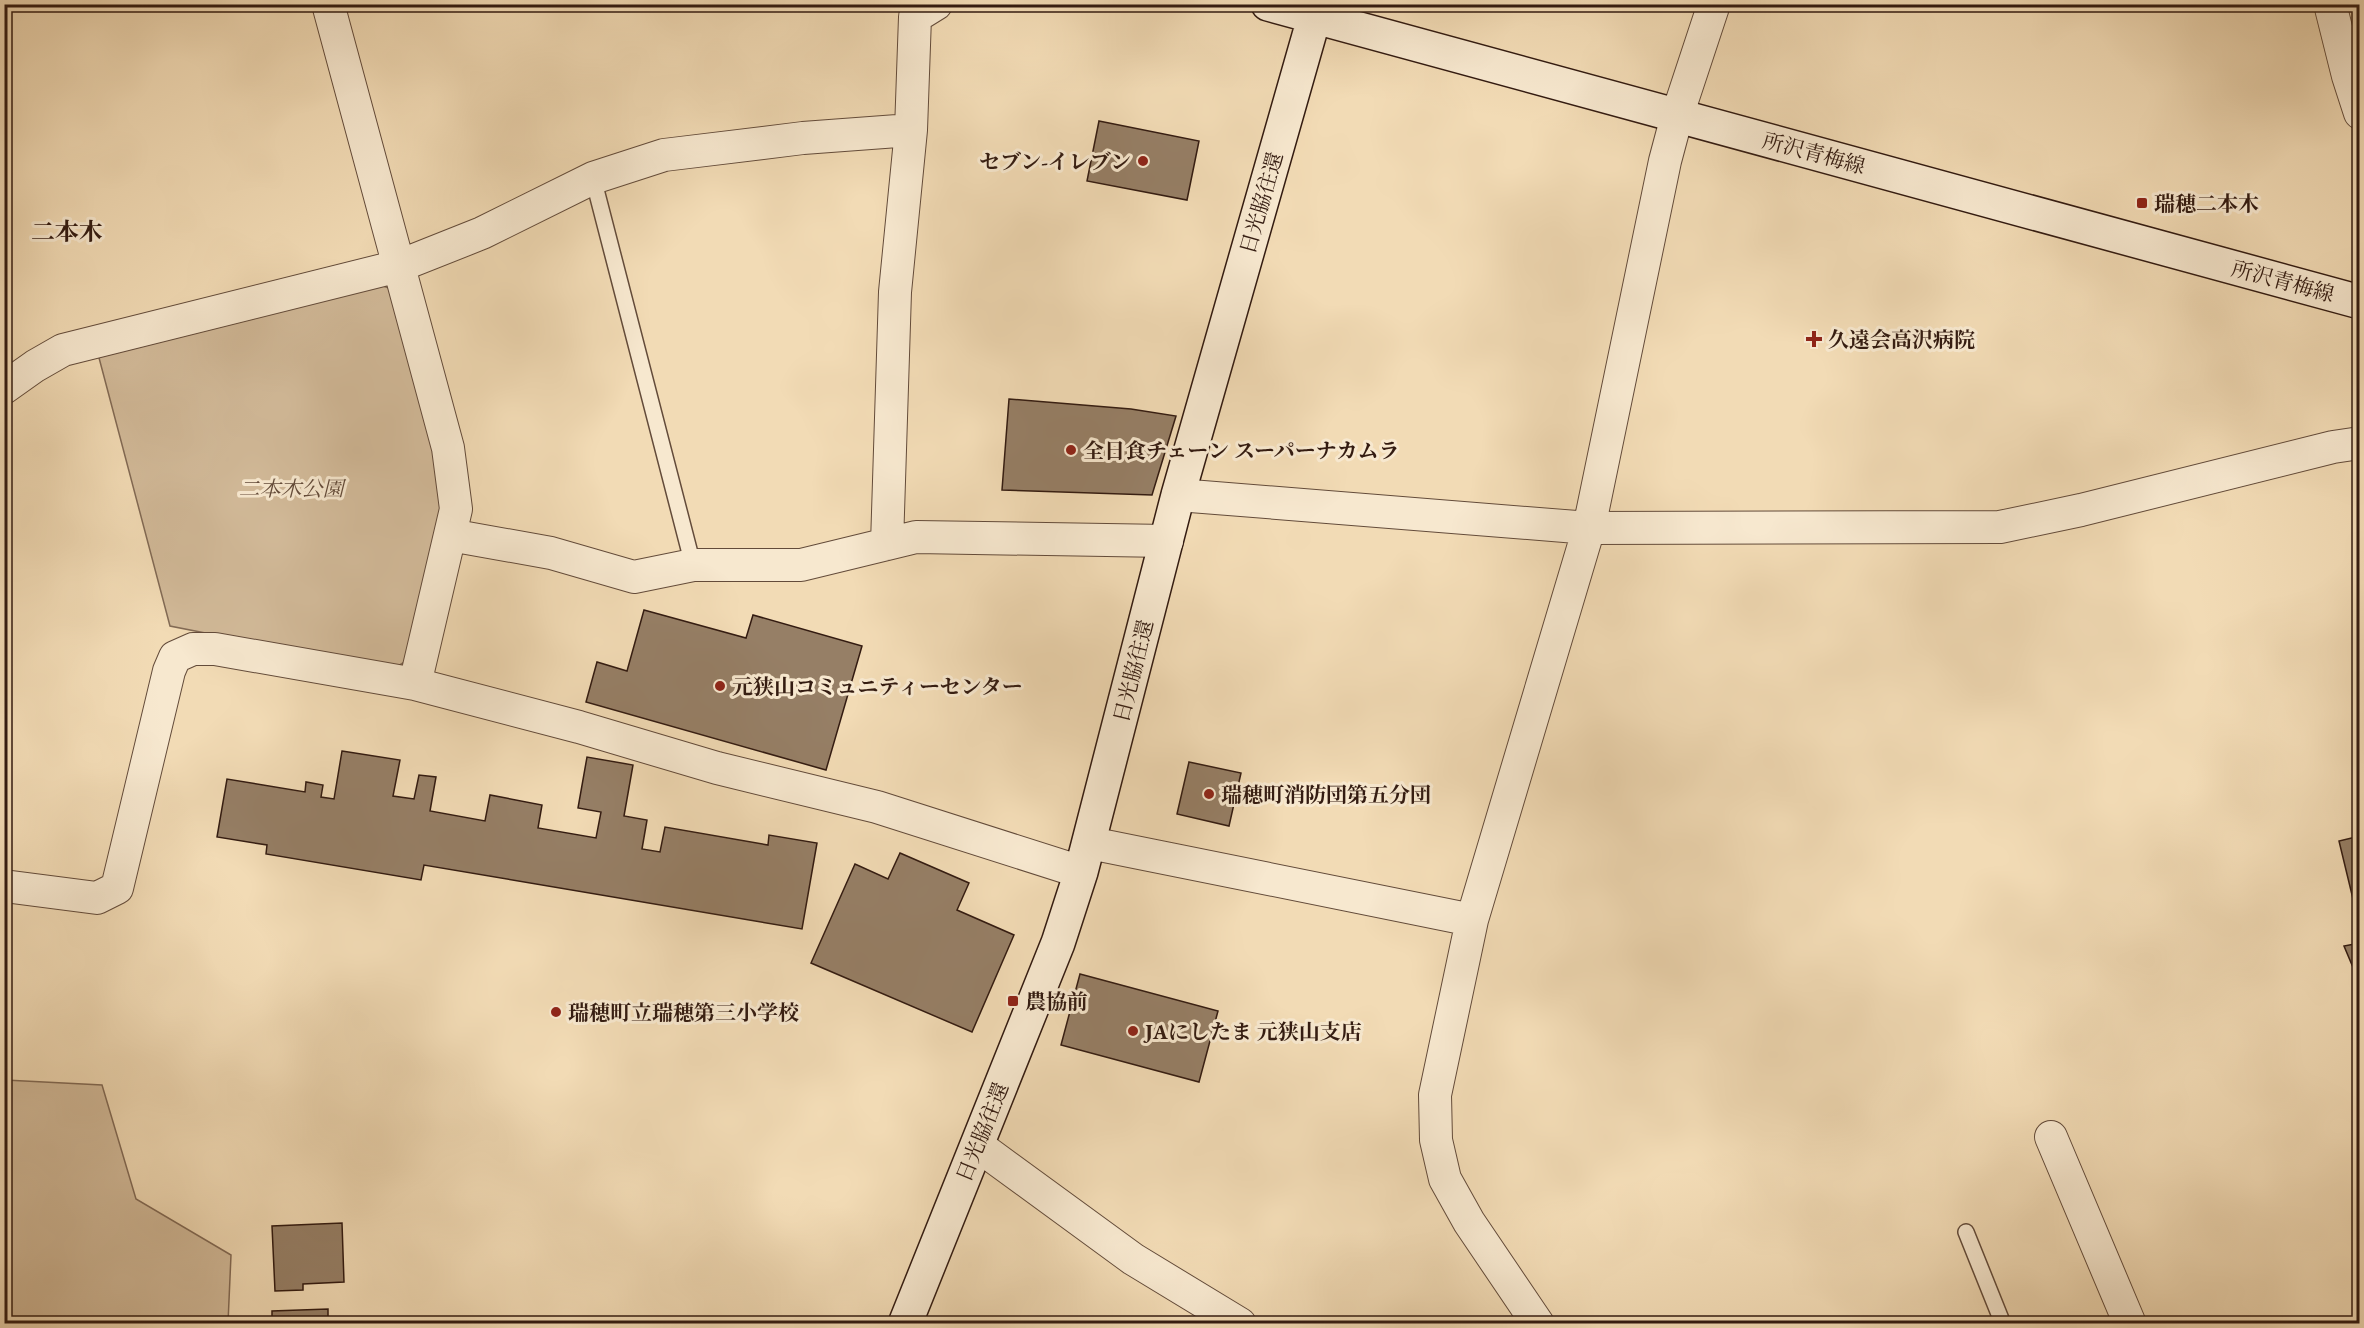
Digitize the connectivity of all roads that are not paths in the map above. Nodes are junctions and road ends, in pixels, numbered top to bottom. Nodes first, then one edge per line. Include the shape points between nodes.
1 (328, 4) edge
2 (936, 4) edge
3 (1268, 4) edge
4 (1714, 4) edge
5 (2330, 4) edge
6 (1316, 11) edge
7 (2360, 113) edge
8 (1677, 116) junction
9 (911, 130) junction
10 (593, 178) junction
11 (399, 266) junction
12 (2360, 302) edge
13 (4, 388) edge
14 (2360, 443) edge
15 (1178, 495) junction
16 (1589, 528) junction
17 (450, 535) junction
18 (1167, 541) junction
19 (887, 544) junction
20 (693, 565) junction
21 (415, 684) junction
22 (1085, 857) junction
23 (4, 886) edge
24 (1472, 920) junction
25 (2051, 1137) dead end
26 (977, 1145) junction
27 (1966, 1232) dead end
28 (905, 1323) edge
29 (1240, 1323) edge
30 (1538, 1323) edge
31 (2003, 1323) edge
32 (2130, 1323) edge

1 - 11 street
2 - 9 street via 915,17
3 - 6 main road, 所沢青梅線
4 - 8 street
5 - 7 street
6 - 8 main road, 所沢青梅線
6 - 15 main road, 日光脇往還
8 - 12 main road, 所沢青梅線
8 - 16 street
9 - 10 street via 664,155
9 - 19 street via 895,292
10 - 11 street via 482,233
10 - 20 lane
11 - 13 street via 63,350
11 - 17 street via 448,448 456,509
14 - 16 street via 2000,527
15 - 16 street
15 - 18 main road, 日光脇往還
16 - 24 street
17 - 20 street via 551,554 634,577
17 - 21 street
18 - 19 street via 916,537
18 - 22 main road, 日光脇往還
19 - 20 street via 801,565
21 - 22 street via 717,768
21 - 23 street via 215,649 193,649 175,657 117,888 97,898
22 - 24 street
22 - 26 main road, 日光脇往還 via 1058,943
24 - 30 street via 1435,1095 1436,1140 1445,1179 1469,1222
25 - 32 street
26 - 28 main road, 日光脇往還
26 - 29 street via 1133,1259
27 - 31 lane

